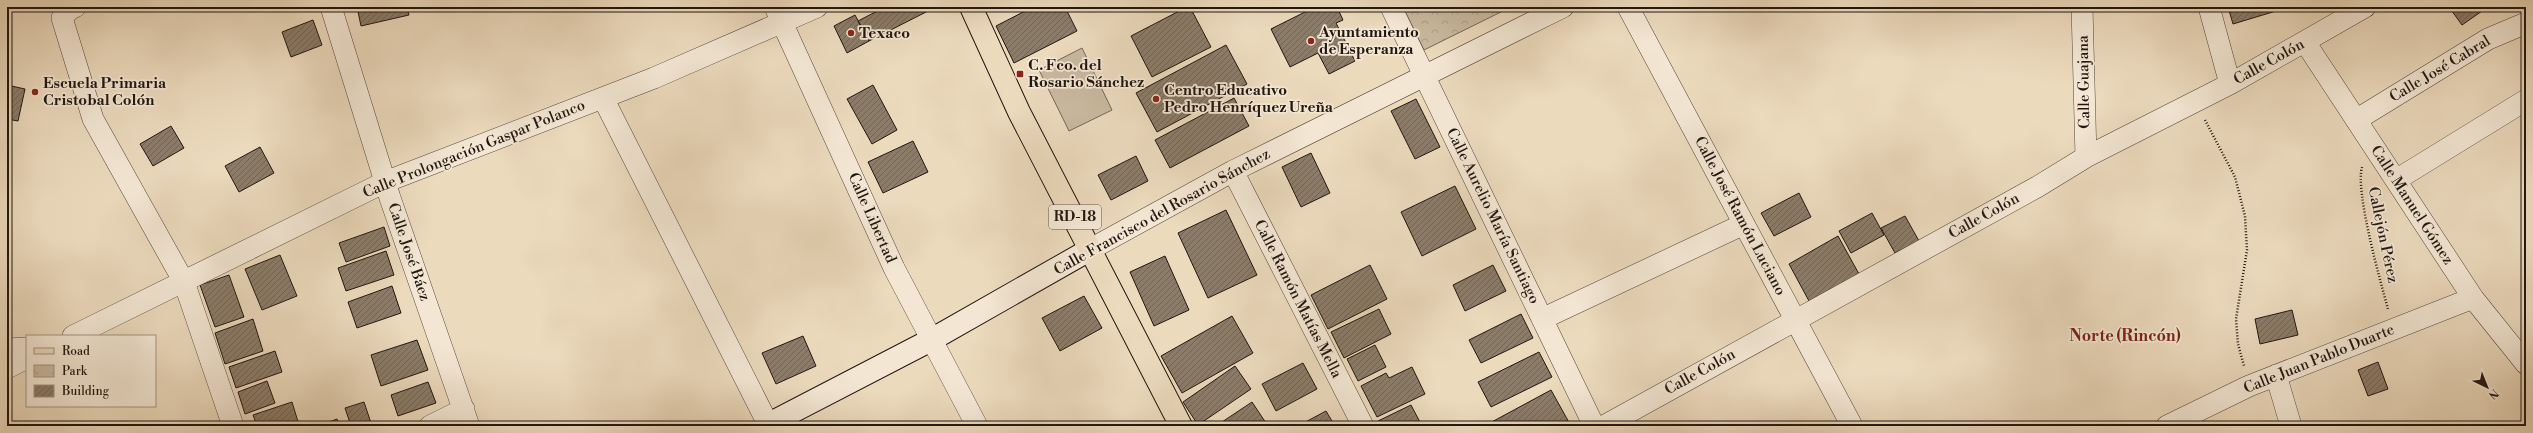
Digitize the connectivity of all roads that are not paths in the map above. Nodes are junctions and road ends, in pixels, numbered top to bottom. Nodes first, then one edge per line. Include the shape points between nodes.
1 (331, 7) edge
2 (817, 7) edge
3 (971, 7) edge
4 (1391, 7) edge
5 (1563, 7) edge
6 (1628, 7) edge
7 (2082, 7) edge
8 (2209, 7) edge
9 (2365, 7) edge
10 (70, 10) edge
11 (780, 15) edge
12 (2526, 23) edge
13 (2305, 42) junction
14 (1425, 75) junction
15 (2230, 84) junction
16 (603, 98) junction
17 (2526, 100) edge
18 (2356, 120) junction
19 (2086, 157) junction
20 (1233, 171) junction
21 (2396, 180) junction
22 (385, 182) junction
23 (1744, 224) junction
24 (1092, 249) junction
25 (184, 282) junction
26 (2473, 298) junction
27 (1542, 319) junction
28 (1796, 319) junction
29 (75, 335) edge
30 (932, 340) junction
31 (26, 348) edge
32 (7, 349) edge
33 (26, 358) edge
34 (2526, 364) edge
35 (7, 368) edge
36 (2276, 375) junction
37 (467, 418) edge
38 (768, 425) edge
39 (233, 426) edge
40 (430, 426) edge
41 (977, 426) edge
42 (1181, 426) edge
43 (1364, 426) edge
44 (1594, 426) edge
45 (1604, 426) edge
46 (1852, 426) edge
47 (2167, 426) edge
48 (2291, 426) edge

1 - 22 street, Calle José Báez
2 - 11 street, Calle Prolongación Gaspar Polanco
3 - 24 main road, RD-18 via 1019,112
4 - 14 street, Calle Aurelio María Santiago
5 - 14 street, Calle Francisco del Rosario Sánchez
6 - 23 street, Calle José Ramón Luciano
7 - 19 street, Calle Guajana
8 - 15 street
9 - 13 street, Calle Colón
10 - 25 street via 62,18 93,119
11 - 16 street, Calle Prolongación Gaspar Polanco
11 - 30 street, Calle Libertad via 894,268
12 - 18 street, Calle José Cabral via 2488,39
13 - 15 street, Calle Colón
13 - 18 street, Calle Manuel Gómez
14 - 20 street, Calle Francisco del Rosario Sánchez
14 - 27 street, Calle Aurelio María Santiago
15 - 19 street, Calle Colón
16 - 22 street, Calle Prolongación Gaspar Polanco
16 - 38 street
17 - 21 street
18 - 21 street, Calle Manuel Gómez
19 - 28 street, Calle Colón via 2037,187
20 - 24 street, Calle Francisco del Rosario Sánchez
20 - 43 street, Calle Ramón Matías Mella
21 - 26 street, Calle Manuel Gómez
22 - 25 street, Calle Prolongación Gaspar Polanco
22 - 37 street, Calle José Báez
23 - 27 street
23 - 28 street, Calle José Ramón Luciano
24 - 30 street, Calle Francisco del Rosario Sánchez
24 - 42 main road, RD-18
25 - 29 street, Calle Prolongación Gaspar Polanco
25 - 39 street
26 - 34 street, Calle Manuel Gómez
26 - 36 street, Calle Juan Pablo Duarte
27 - 44 street, Calle Aurelio María Santiago
28 - 45 street, Calle Colón
28 - 46 street, Calle José Ramón Luciano
30 - 38 street, Calle Francisco del Rosario Sánchez
30 - 41 street, Calle Libertad
31 - 32 street
33 - 35 street
36 - 47 street, Calle Juan Pablo Duarte
36 - 48 street
37 - 40 street

